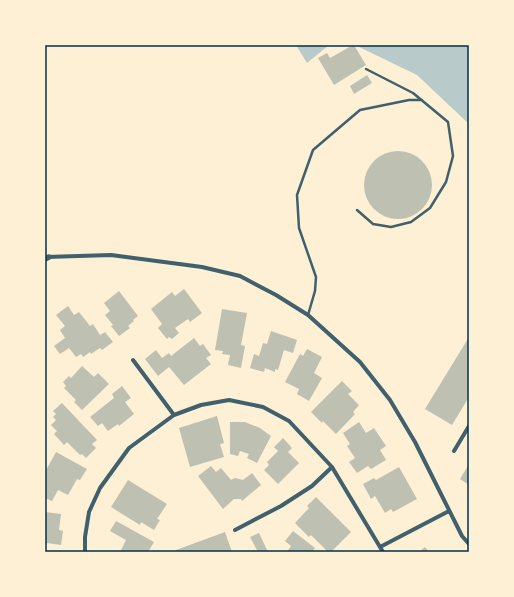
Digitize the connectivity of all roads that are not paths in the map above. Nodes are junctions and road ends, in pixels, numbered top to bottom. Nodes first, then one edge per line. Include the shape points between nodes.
1 (366, 69) dead end
2 (422, 100) junction
3 (357, 210) dead end
4 (46, 257) edge
5 (308, 314) junction
6 (133, 360) dead end
7 (174, 414) junction
8 (469, 426) edge
9 (454, 451) dead end
10 (332, 467) junction
11 (449, 511) junction
12 (235, 530) dead end
13 (469, 544) edge
14 (380, 547) junction
15 (85, 552) edge
16 (383, 552) edge

1 - 2 lane
2 - 3 lane via 448,122 453,156 446,182 430,208 411,222 391,227 373,224
2 - 5 lane via 409,100 360,110 313,150 297,195 299,228 316,277
4 - 5 street via 111,255 202,266 240,276
5 - 11 street via 360,362 390,400 416,442
6 - 7 street
7 - 10 street via 201,405 229,400 263,407 289,421
7 - 15 street via 129,448 100,488 89,512
8 - 9 street
10 - 12 street via 305,490
10 - 14 street
11 - 13 street
11 - 14 street
14 - 16 street

